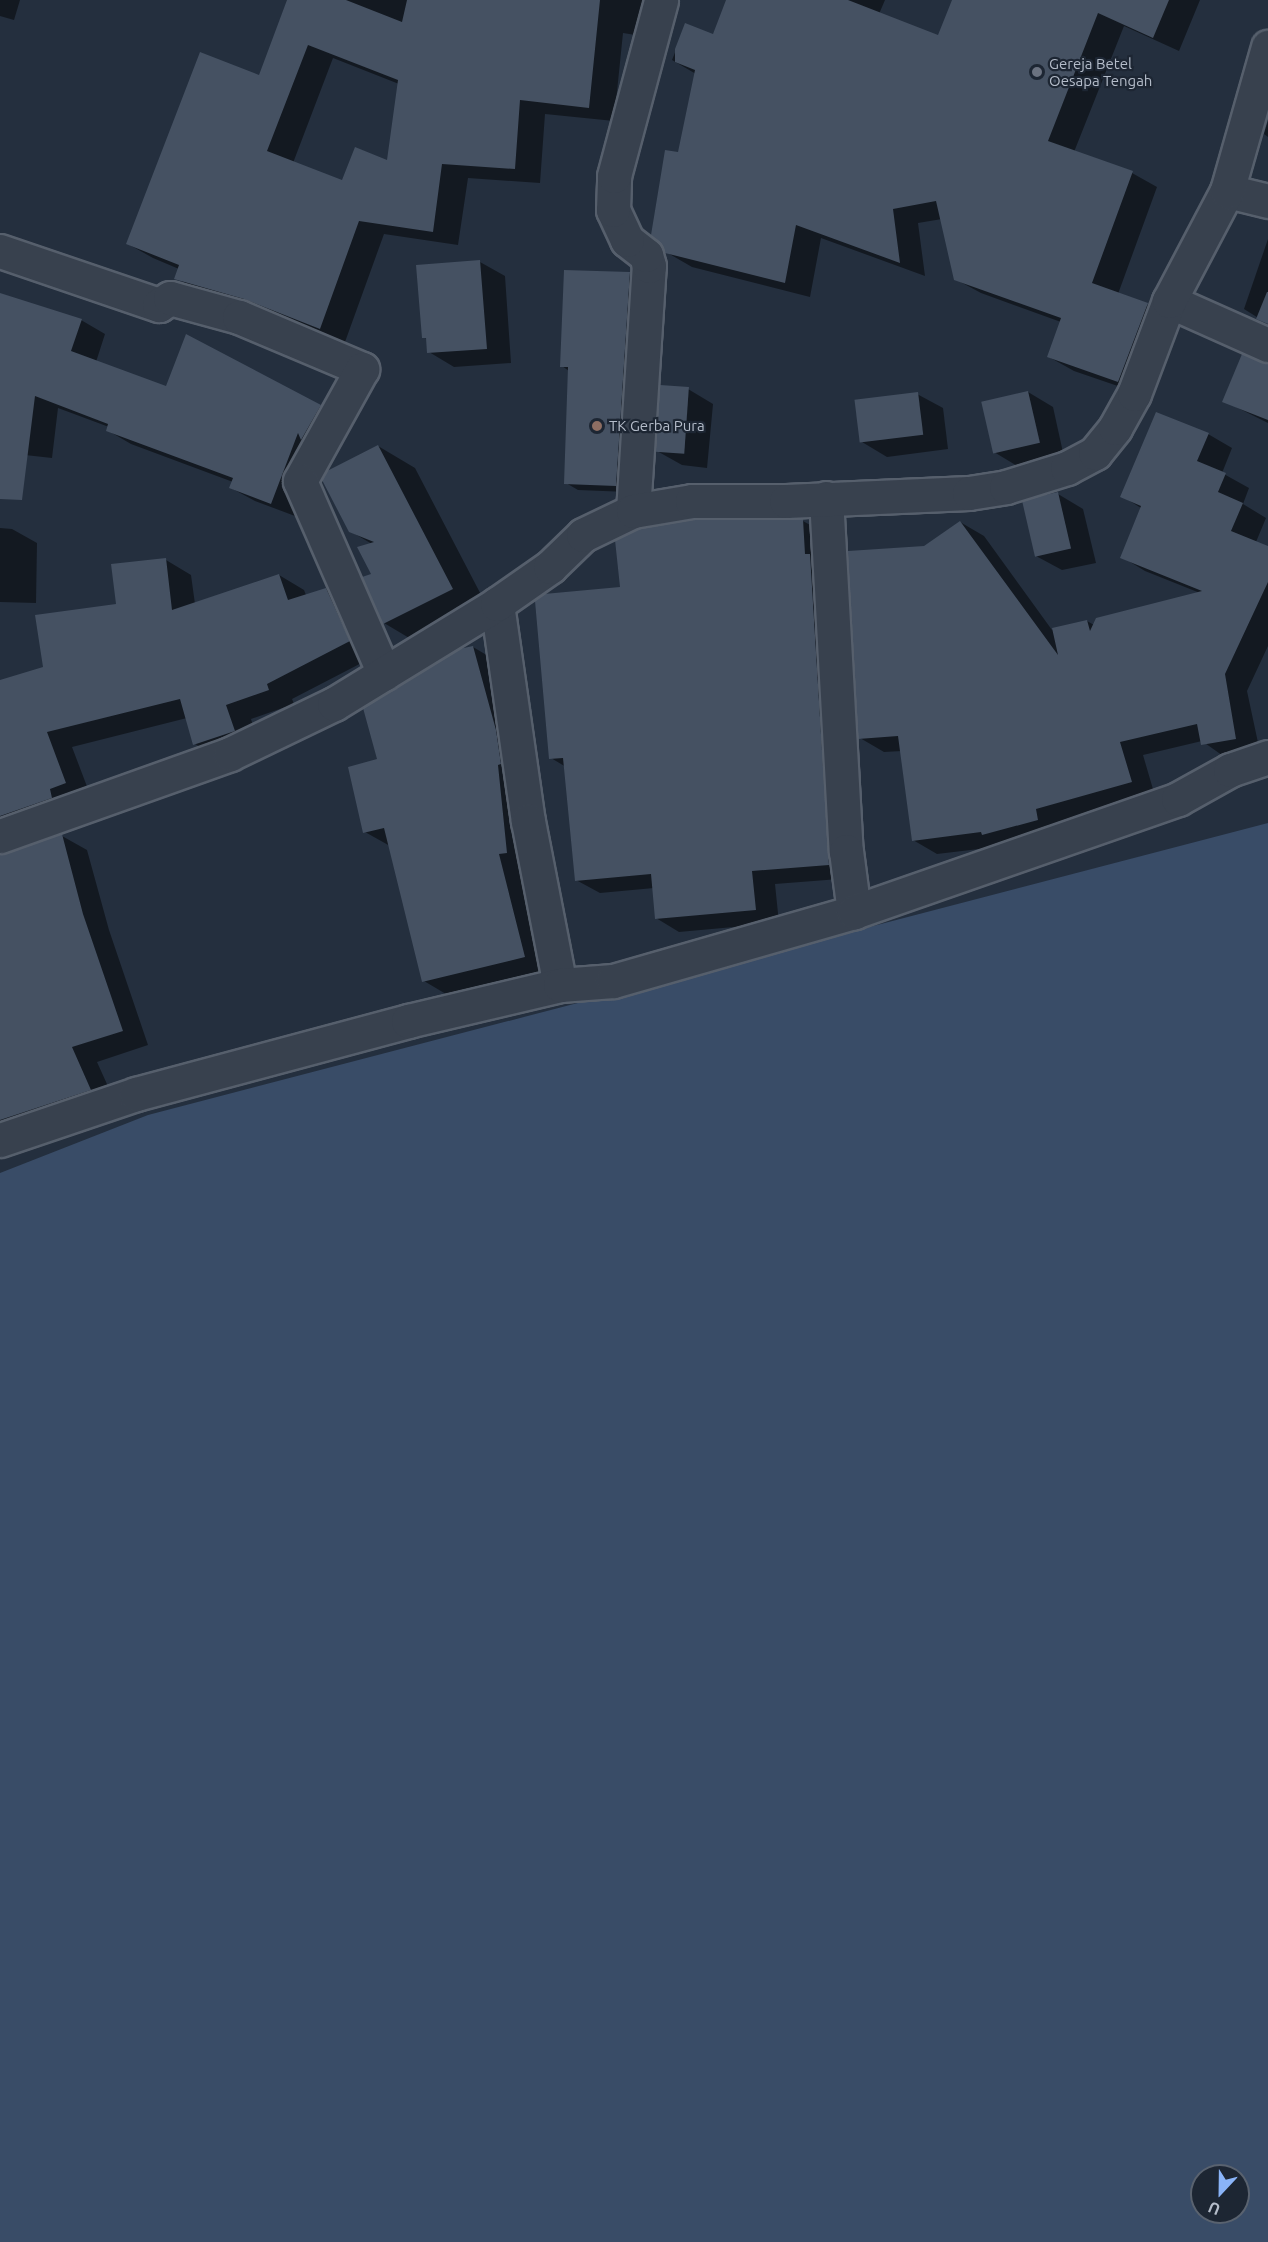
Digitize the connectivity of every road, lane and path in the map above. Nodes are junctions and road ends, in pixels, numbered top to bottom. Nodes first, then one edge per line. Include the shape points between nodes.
1 (661, 0) edge
2 (1268, 47) edge
3 (1227, 191) junction
4 (1268, 201) edge
5 (0, 251) edge
6 (1169, 301) junction
7 (1268, 345) edge
8 (826, 498) junction
9 (633, 512) junction
10 (497, 604) junction
11 (384, 673) junction
12 (1268, 757) edge
13 (0, 836) edge
14 (854, 912) junction
15 (560, 985) junction
16 (0, 1140) edge

1 - 9 street via 614,176 613,210 627,240 646,255 649,266
2 - 3 street
3 - 4 street
3 - 6 street
5 - 11 street via 159,305 170,298 239,317 362,369 300,481
6 - 7 street
6 - 8 street via 1134,394 1095,453 1066,468 1006,487 969,493
8 - 9 street via 692,501
8 - 14 street via 846,850
9 - 10 street via 584,535 550,567
10 - 11 street
10 - 15 street via 528,821
11 - 13 street via 334,704 230,754
12 - 14 street via 1230,770 1178,799
14 - 15 street via 613,981
15 - 16 street via 136,1094

